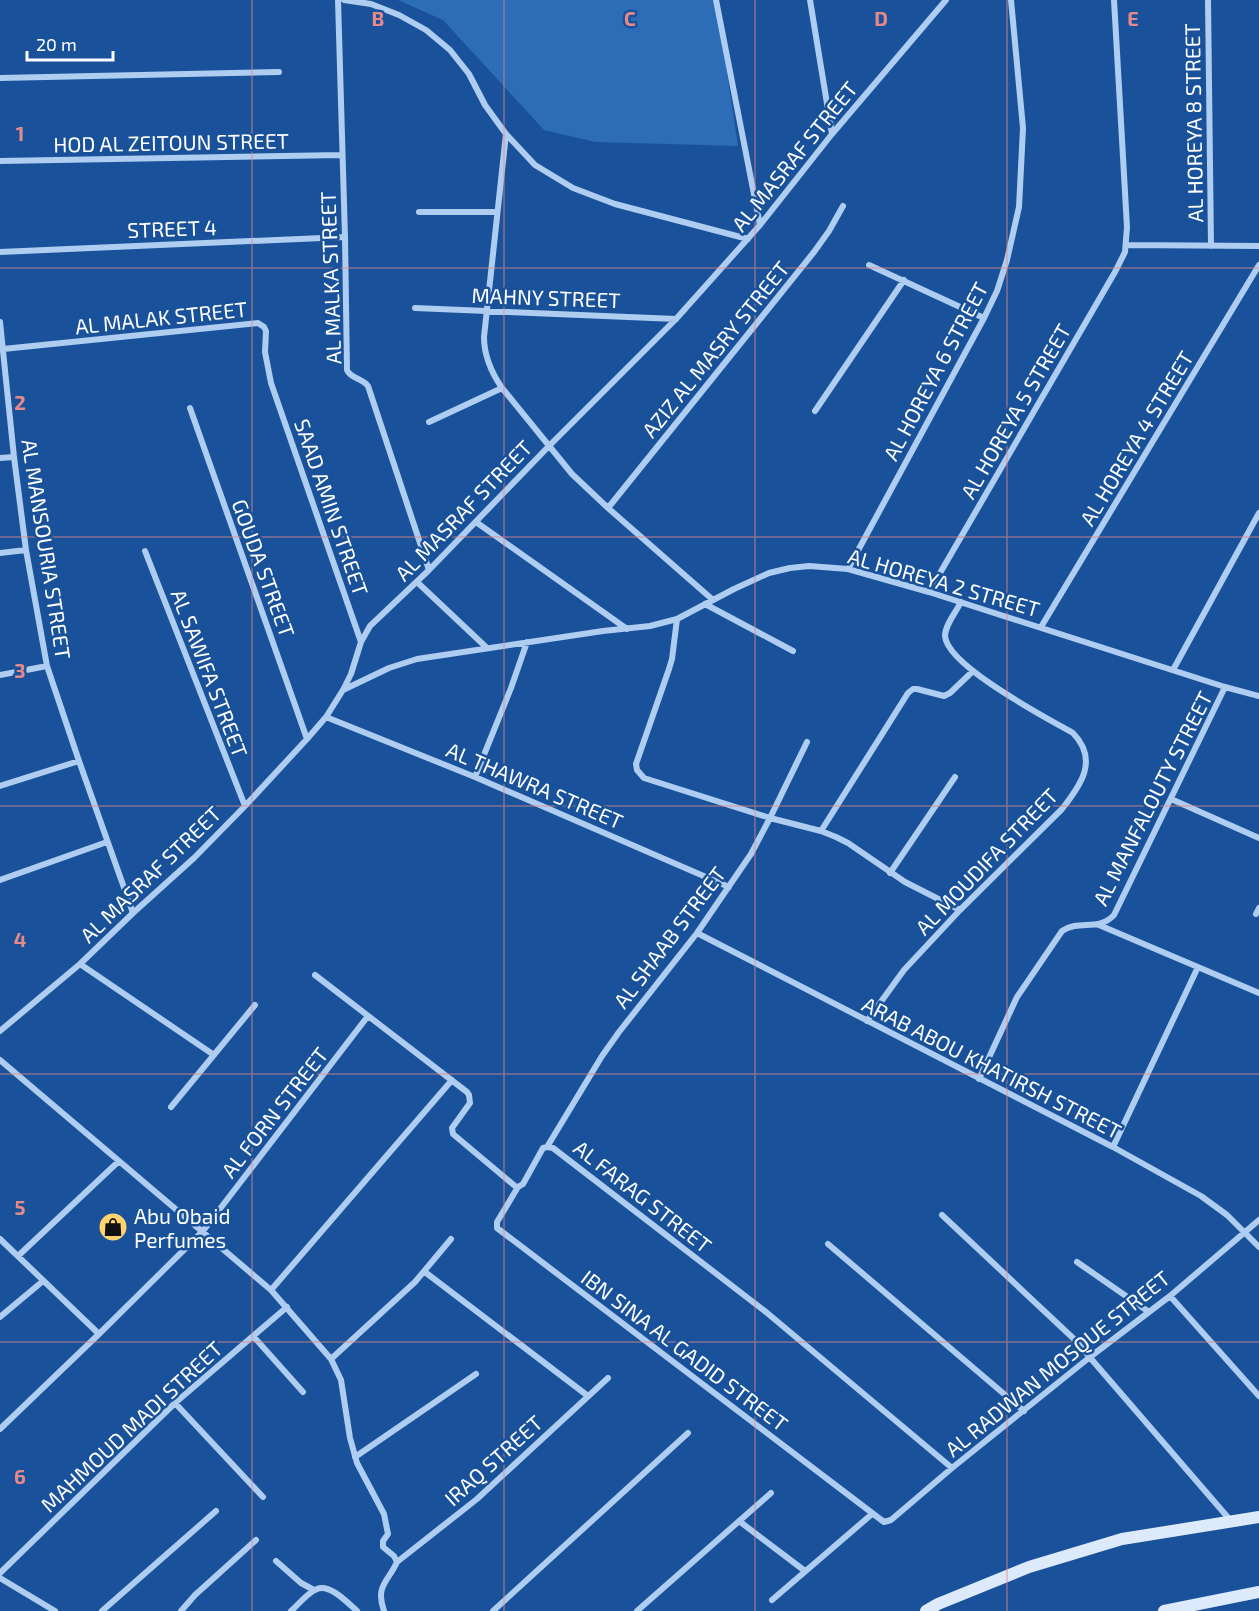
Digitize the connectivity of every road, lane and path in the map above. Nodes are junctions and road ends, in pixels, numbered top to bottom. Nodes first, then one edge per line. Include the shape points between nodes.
1 (338, 0) edge
2 (344, 0) edge
3 (716, 0) edge
4 (810, 0) edge
5 (946, 0) edge
6 (1011, 0) edge
7 (1114, 0) edge
8 (1209, 0) edge
9 (279, 72) dead end
10 (0, 78) edge
11 (506, 134) junction
12 (832, 135) junction
13 (342, 155) junction
14 (0, 161) edge
15 (843, 206) dead end
16 (419, 212) dead end
17 (497, 212) junction
18 (760, 225) junction
19 (345, 237) junction
20 (748, 239) junction
21 (1126, 244) junction
22 (1211, 246) junction
23 (1259, 246) edge
24 (0, 252) edge
25 (868, 265) dead end
26 (1259, 265) edge
27 (904, 280) junction
28 (414, 308) dead end
29 (486, 311) junction
30 (984, 318) junction
31 (676, 319) junction
32 (0, 322) edge
33 (3, 349) junction
34 (271, 383) joint
35 (502, 388) junction
36 (190, 408) dead end
37 (815, 411) dead end
38 (429, 422) dead end
39 (549, 446) junction
40 (14, 457) junction
41 (0, 458) edge
42 (608, 508) junction
43 (1259, 513) edge
44 (476, 522) junction
45 (26, 550) junction
46 (145, 551) dead end
47 (0, 553) edge
48 (849, 569) junction
49 (429, 570) junction
50 (417, 582) junction
51 (929, 592) junction
52 (713, 600) junction
53 (961, 602) junction
54 (705, 604) junction
55 (677, 620) junction
56 (1041, 627) junction
57 (627, 628) junction
58 (361, 642) junction
59 (527, 642) junction
60 (487, 648) junction
61 (793, 651) dead end
62 (47, 666) junction
63 (1173, 670) junction
64 (973, 671) junction
65 (0, 675) edge
66 (1225, 687) junction
67 (343, 690) junction
68 (1259, 696) edge
69 (326, 717) junction
70 (307, 739) junction
71 (807, 742) dead end
72 (79, 761) junction
73 (475, 777) junction
74 (955, 777) dead end
75 (0, 786) edge
76 (1171, 799) junction
77 (245, 806) junction
78 (770, 818) junction
79 (821, 831) junction
80 (1259, 838) edge
81 (107, 842) junction
82 (890, 873) junction
83 (0, 880) edge
84 (729, 887) junction
85 (960, 910) junction
86 (133, 913) junction
87 (1099, 925) junction
88 (697, 933) junction
89 (80, 964) junction
90 (1198, 967) junction
91 (315, 975) dead end
92 (1259, 993) edge
93 (255, 1005) dead end
94 (368, 1016) junction
95 (867, 1021) junction
96 (0, 1031) edge
97 (214, 1056) junction
98 (0, 1060) edge
99 (979, 1079) junction
100 (452, 1080) junction
101 (171, 1107) dead end
102 (547, 1147) junction
103 (1113, 1148) junction
104 (119, 1161) junction
105 (518, 1187) junction
106 (942, 1215) dead end
107 (1259, 1220) edge
108 (203, 1231) junction
109 (1245, 1232) junction
110 (0, 1239) edge
111 (451, 1239) dead end
112 (828, 1244) dead end
113 (1259, 1247) edge
114 (18, 1256) junction
115 (1077, 1262) dead end
116 (425, 1272) junction
117 (44, 1281) junction
118 (271, 1290) junction
119 (1170, 1296) junction
120 (287, 1307) junction
121 (1149, 1312) junction
122 (0, 1317) edge
123 (99, 1334) junction
124 (253, 1336) junction
125 (1090, 1358) junction
126 (332, 1359) junction
127 (476, 1374) dead end
128 (608, 1378) dead end
129 (303, 1392) dead end
130 (588, 1396) junction
131 (1259, 1396) edge
132 (175, 1403) junction
133 (1024, 1411) junction
134 (0, 1429) edge
135 (688, 1433) dead end
136 (355, 1457) junction
137 (952, 1468) junction
138 (771, 1493) dead end
139 (263, 1497) dead end
140 (216, 1511) dead end
141 (872, 1514) junction
142 (1259, 1517) edge
143 (891, 1520) joint
144 (740, 1521) junction
145 (1231, 1522) junction
146 (256, 1540) dead end
147 (276, 1562) dead end
148 (397, 1562) junction
149 (805, 1571) junction
150 (0, 1573) edge
151 (0, 1578) edge
152 (314, 1590) junction
153 (1257, 1596) edge
154 (772, 1600) dead end
155 (55, 1611) edge
156 (102, 1611) edge
157 (181, 1611) edge
158 (291, 1611) edge
159 (357, 1611) edge
160 (384, 1611) edge
161 (493, 1611) edge
162 (638, 1611) edge
163 (926, 1611) edge
164 (1164, 1611) edge

1 - 13 street, AL MALKA STREET
2 - 11 street via 371,4 426,30 450,50 469,74
3 - 18 street
4 - 12 street
5 - 12 street, AL MASRAF STREET
6 - 30 street, AL HOREYA 6 STREET via 1023,128 1019,207 1008,260
7 - 21 street
8 - 22 street, AL HOREYA 8 STREET
9 - 10 street
11 - 17 street
11 - 20 street via 535,165 573,188 615,204
12 - 18 street, AL MASRAF STREET
13 - 14 street, HOD AL ZEITOUN STREET
13 - 19 street, AL MALKA STREET
15 - 42 street, AZIZ AL MASRY STREET via 814,252
16 - 17 street
17 - 29 street
18 - 20 street, AL MASRAF STREET
19 - 24 street, STREET 4
19 - 49 street, AL MALKA STREET via 347,370 368,386
20 - 31 street, AL MASRAF STREET
21 - 22 street
21 - 51 street, AL HOREYA 5 STREET via 1115,272
22 - 23 street
25 - 27 street
26 - 56 street, AL HOREYA 4 STREET
27 - 30 street
27 - 37 street
28 - 29 street, MAHNY STREET
29 - 31 street, MAHNY STREET
29 - 35 street via 484,348
30 - 48 street, AL HOREYA 6 STREET
31 - 39 street, AL MASRAF STREET
32 - 33 street, AL MANSOURIA STREET
33 - 34 street, AL MALAK STREET via 258,323 266,331
33 - 40 street, AL MANSOURIA STREET
34 - 58 street, SAAD AMIN STREET
35 - 38 street
35 - 39 street
36 - 70 street, GOUDA STREET
39 - 42 street
39 - 44 street, AL MASRAF STREET
40 - 41 street
40 - 45 street, AL MANSOURIA STREET
42 - 52 street
43 - 63 street
44 - 49 street, AL MASRAF STREET
44 - 57 street
45 - 47 street
45 - 62 street, AL MANSOURIA STREET
46 - 77 street, AL SAWIFA STREET
48 - 51 street, AL HOREYA 2 STREET
48 - 52 street, AL HOREYA 2 STREET via 790,568 769,573
49 - 50 street, AL MASRAF STREET
50 - 58 street, AL MASRAF STREET via 370,626
50 - 60 street
51 - 53 street, AL HOREYA 2 STREET
52 - 54 street, AL HOREYA 2 STREET
53 - 56 street, AL HOREYA 2 STREET
53 - 64 street, AL MOUDIFA STREET via 945,635 948,646
54 - 55 street, AL HOREYA 2 STREET
54 - 61 street
55 - 57 street, AL HOREYA 2 STREET
55 - 78 street via 672,659 637,770 644,778
56 - 63 street, AL HOREYA 2 STREET
57 - 59 street, AL HOREYA 2 STREET
58 - 67 street, AL MASRAF STREET
59 - 60 street, AL HOREYA 2 STREET
59 - 73 street
60 - 67 street, AL HOREYA 2 STREET via 417,659
62 - 65 street
62 - 72 street, AL MANSOURIA STREET
63 - 66 street, AL HOREYA 2 STREET
64 - 79 street via 944,696 917,689 908,693
64 - 85 street, AL MOUDIFA STREET via 1017,702 1073,733 1080,740 1087,761 1076,791 1062,809
66 - 68 street, AL HOREYA 2 STREET
66 - 76 street, AL MANFALOUTY STREET
67 - 69 street, AL MASRAF STREET
69 - 70 street, AL MASRAF STREET
69 - 73 street, AL THAWRA STREET
70 - 77 street, AL MASRAF STREET
71 - 78 street, AL SHAAB STREET
72 - 75 street
72 - 81 street, AL MANSOURIA STREET
73 - 84 street, AL THAWRA STREET
74 - 82 street
76 - 80 street
76 - 87 street, AL MANFALOUTY STREET via 1114,915
77 - 86 street, AL MASRAF STREET
78 - 79 street
78 - 84 street, AL SHAAB STREET
79 - 82 street via 848,843
81 - 83 street
81 - 86 street, AL MANSOURIA STREET
82 - 85 street
84 - 88 street, AL SHAAB STREET
85 - 95 street, AL MOUDIFA STREET via 904,970
86 - 89 street, AL MASRAF STREET
87 - 90 street
87 - 99 street, AL MANFALOUTY STREET via 1075,925 1062,931 1017,997
88 - 95 street, ARAB ABOU KHATIRSH STREET
88 - 102 street, AL SHAAB STREET via 618,1032
89 - 96 street, AL MASRAF STREET
89 - 97 street
90 - 92 street
90 - 103 street
91 - 94 street
93 - 97 street
94 - 100 street
94 - 108 street, AL FORN STREET
95 - 99 street, ARAB ABOU KHATIRSH STREET
97 - 101 street
98 - 104 street
99 - 103 street, ARAB ABOU KHATIRSH STREET
100 - 105 street via 469,1095 470,1103 452,1128 453,1134
100 - 118 street
102 - 105 street, AL FARAG STREET
102 - 137 street, AL FARAG STREET via 766,1312
103 - 109 street, ARAB ABOU KHATIRSH STREET via 1201,1196
104 - 108 street
104 - 114 street
105 - 141 street, IBN SINA AL GADID STREET via 496,1222 497,1227
106 - 125 street
107 - 109 street, AL RADWAN MOSQUE STREET
108 - 118 street
108 - 123 street, AL FORN STREET
109 - 113 street, ARAB ABOU KHATIRSH STREET
109 - 119 street, AL RADWAN MOSQUE STREET
110 - 114 street
111 - 116 street
112 - 133 street
114 - 117 street
115 - 121 street
116 - 126 street
116 - 130 street
117 - 122 street
117 - 123 street
118 - 120 street
119 - 121 street, AL RADWAN MOSQUE STREET
119 - 131 street
120 - 124 street, MAHMOUD MADI STREET
120 - 126 street
121 - 125 street, AL RADWAN MOSQUE STREET
123 - 134 street, AL FORN STREET
124 - 129 street
124 - 132 street, MAHMOUD MADI STREET
125 - 133 street, AL RADWAN MOSQUE STREET
125 - 145 street
126 - 136 street via 341,1380
127 - 136 street
128 - 130 street, IRAQ STREET
130 - 148 street, IRAQ STREET via 477,1499
132 - 139 street
132 - 150 street, MAHMOUD MADI STREET
133 - 137 street, AL RADWAN MOSQUE STREET
135 - 161 street
136 - 148 street via 384,1514 388,1534 383,1547
137 - 143 street, AL RADWAN MOSQUE STREET
138 - 144 street
140 - 156 street
141 - 143 street, IBN SINA AL GADID STREET via 884,1522
141 - 149 street
142 - 145 street
144 - 149 street
144 - 162 street
145 - 163 street via 1122,1539 1029,1567
146 - 157 street
147 - 152 street
148 - 160 street via 381,1594
149 - 154 street
151 - 155 street
152 - 158 street
152 - 159 street via 327,1588
153 - 164 street

